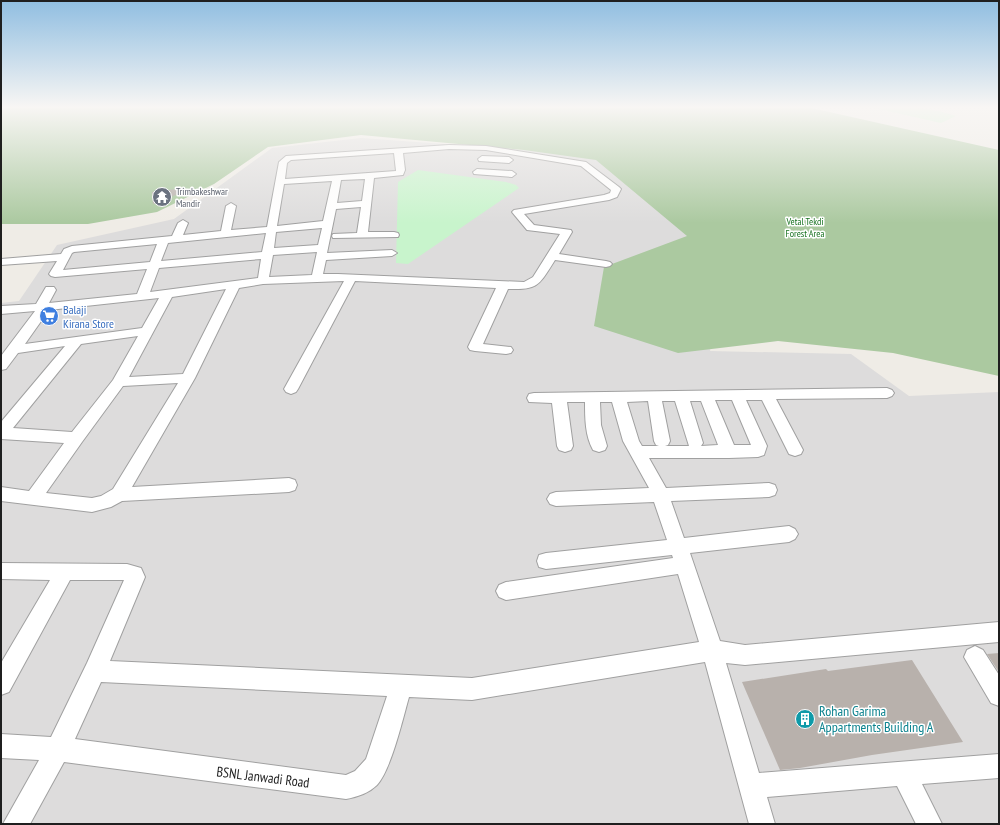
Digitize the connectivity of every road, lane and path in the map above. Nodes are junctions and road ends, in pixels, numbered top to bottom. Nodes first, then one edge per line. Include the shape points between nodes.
1 (486, 148) junction
2 (398, 150) junction
3 (478, 168) junction
4 (370, 176) junction
5 (337, 178) junction
6 (280, 182) junction
7 (367, 204) junction
8 (231, 206) dead end
9 (332, 206) junction
10 (183, 223) dead end
11 (328, 224) junction
12 (272, 230) junction
13 (225, 234) junction
14 (362, 235) junction
15 (394, 235) dead end
16 (337, 236) dead end
17 (176, 239) junction
18 (164, 240) junction
19 (322, 252) junction
20 (268, 254) junction
21 (392, 254) dead end
22 (552, 256) junction
23 (64, 258) junction
24 (1, 262) edge
25 (606, 264) dead end
26 (154, 266) junction
27 (317, 278) junction
28 (351, 278) junction
29 (263, 281) junction
30 (235, 284) junction
31 (503, 286) junction
32 (50, 290) dead end
33 (168, 293) junction
34 (142, 297) junction
35 (43, 308) junction
36 (1, 310) edge
37 (147, 331) junction
38 (77, 340) junction
39 (15, 349) junction
40 (506, 350) dead end
41 (1, 366) edge
42 (188, 378) junction
43 (119, 382) junction
44 (291, 389) dead end
45 (888, 392) dead end
46 (766, 394) junction
47 (681, 395) junction
48 (706, 395) junction
49 (737, 395) junction
50 (654, 396) junction
51 (618, 397) junction
52 (534, 398) dead end
53 (592, 398) junction
54 (559, 399) junction
55 (1, 433) edge
56 (76, 438) junction
57 (662, 441) dead end
58 (695, 443) dead end
59 (565, 446) dead end
60 (599, 446) dead end
61 (795, 450) dead end
62 (637, 452) junction
63 (729, 452) junction
64 (289, 485) dead end
65 (769, 490) dead end
66 (1, 494) edge
67 (119, 494) junction
68 (660, 495) junction
69 (33, 499) junction
70 (556, 499) dead end
71 (789, 534) dead end
72 (677, 545) junction
73 (546, 561) dead end
74 (685, 565) junction
75 (1, 571) edge
76 (65, 571) junction
77 (506, 591) dead end
78 (999, 632) edge
79 (712, 650) junction
80 (975, 657) dead end
81 (95, 672) junction
82 (1, 684) edge
83 (402, 685) junction
84 (999, 694) edge
85 (1, 746) edge
86 (58, 749) junction
87 (999, 766) edge
88 (904, 774) junction
89 (751, 786) junction
90 (16, 824) edge
91 (762, 824) edge
92 (929, 824) edge

1 - 2 street
1 - 3 street
1 - 22 street via 583,164 616,189 614,195 606,198 517,212 532,228 567,232
2 - 4 street via 400,172
2 - 6 street via 286,159 283,162
3 - 3 street via 514,167
4 - 5 street
4 - 7 street
5 - 6 street
5 - 9 street
6 - 12 street
7 - 9 street
7 - 14 street
8 - 13 street
9 - 11 street
10 - 17 street
11 - 12 street
11 - 19 street
12 - 13 street
12 - 20 street
13 - 17 street
14 - 15 street
14 - 16 street
17 - 18 street
18 - 23 street via 72,249
18 - 26 street
19 - 20 street
19 - 21 street
19 - 27 street
20 - 26 street
20 - 29 street
22 - 25 street
22 - 31 street via 531,284 521,287
23 - 24 street
23 - 26 street via 55,274
26 - 34 street
27 - 28 street
27 - 29 street
28 - 31 street
28 - 44 street
29 - 30 street
30 - 33 street
30 - 42 street
31 - 40 street via 475,347
32 - 35 street
33 - 34 street
33 - 37 street
34 - 35 street
35 - 36 street
35 - 39 street
37 - 38 street
37 - 43 street
38 - 39 street
38 - 55 street
39 - 41 street
42 - 43 street
42 - 67 street
43 - 56 street
45 - 46 street
46 - 49 street
46 - 61 street
47 - 48 street
47 - 50 street
47 - 58 street
48 - 49 street
48 - 63 street
49 - 63 street via 760,450
50 - 51 street
50 - 57 street
51 - 53 street
51 - 62 street via 631,441
52 - 54 street
53 - 54 street
53 - 60 street via 593,425
54 - 59 street
55 - 56 street
56 - 69 street
62 - 63 street
62 - 68 street
64 - 67 street
65 - 68 street
66 - 69 street
67 - 69 street via 105,502 92,505
68 - 70 street
68 - 72 street
71 - 72 street
72 - 73 street
72 - 74 street
74 - 77 street
74 - 79 street
75 - 76 street
76 - 81 street via 131,572 135,577
76 - 82 street
78 - 79 street via 745,656
79 - 83 street via 472,689
79 - 89 street
80 - 84 street
81 - 83 street
81 - 86 street
83 - 86 street, BSNL Janwadi Road via 372,773 356,785 346,787
85 - 86 street, BSNL Janwadi Road
86 - 90 street
87 - 88 street
88 - 89 street
88 - 92 street
89 - 91 street

